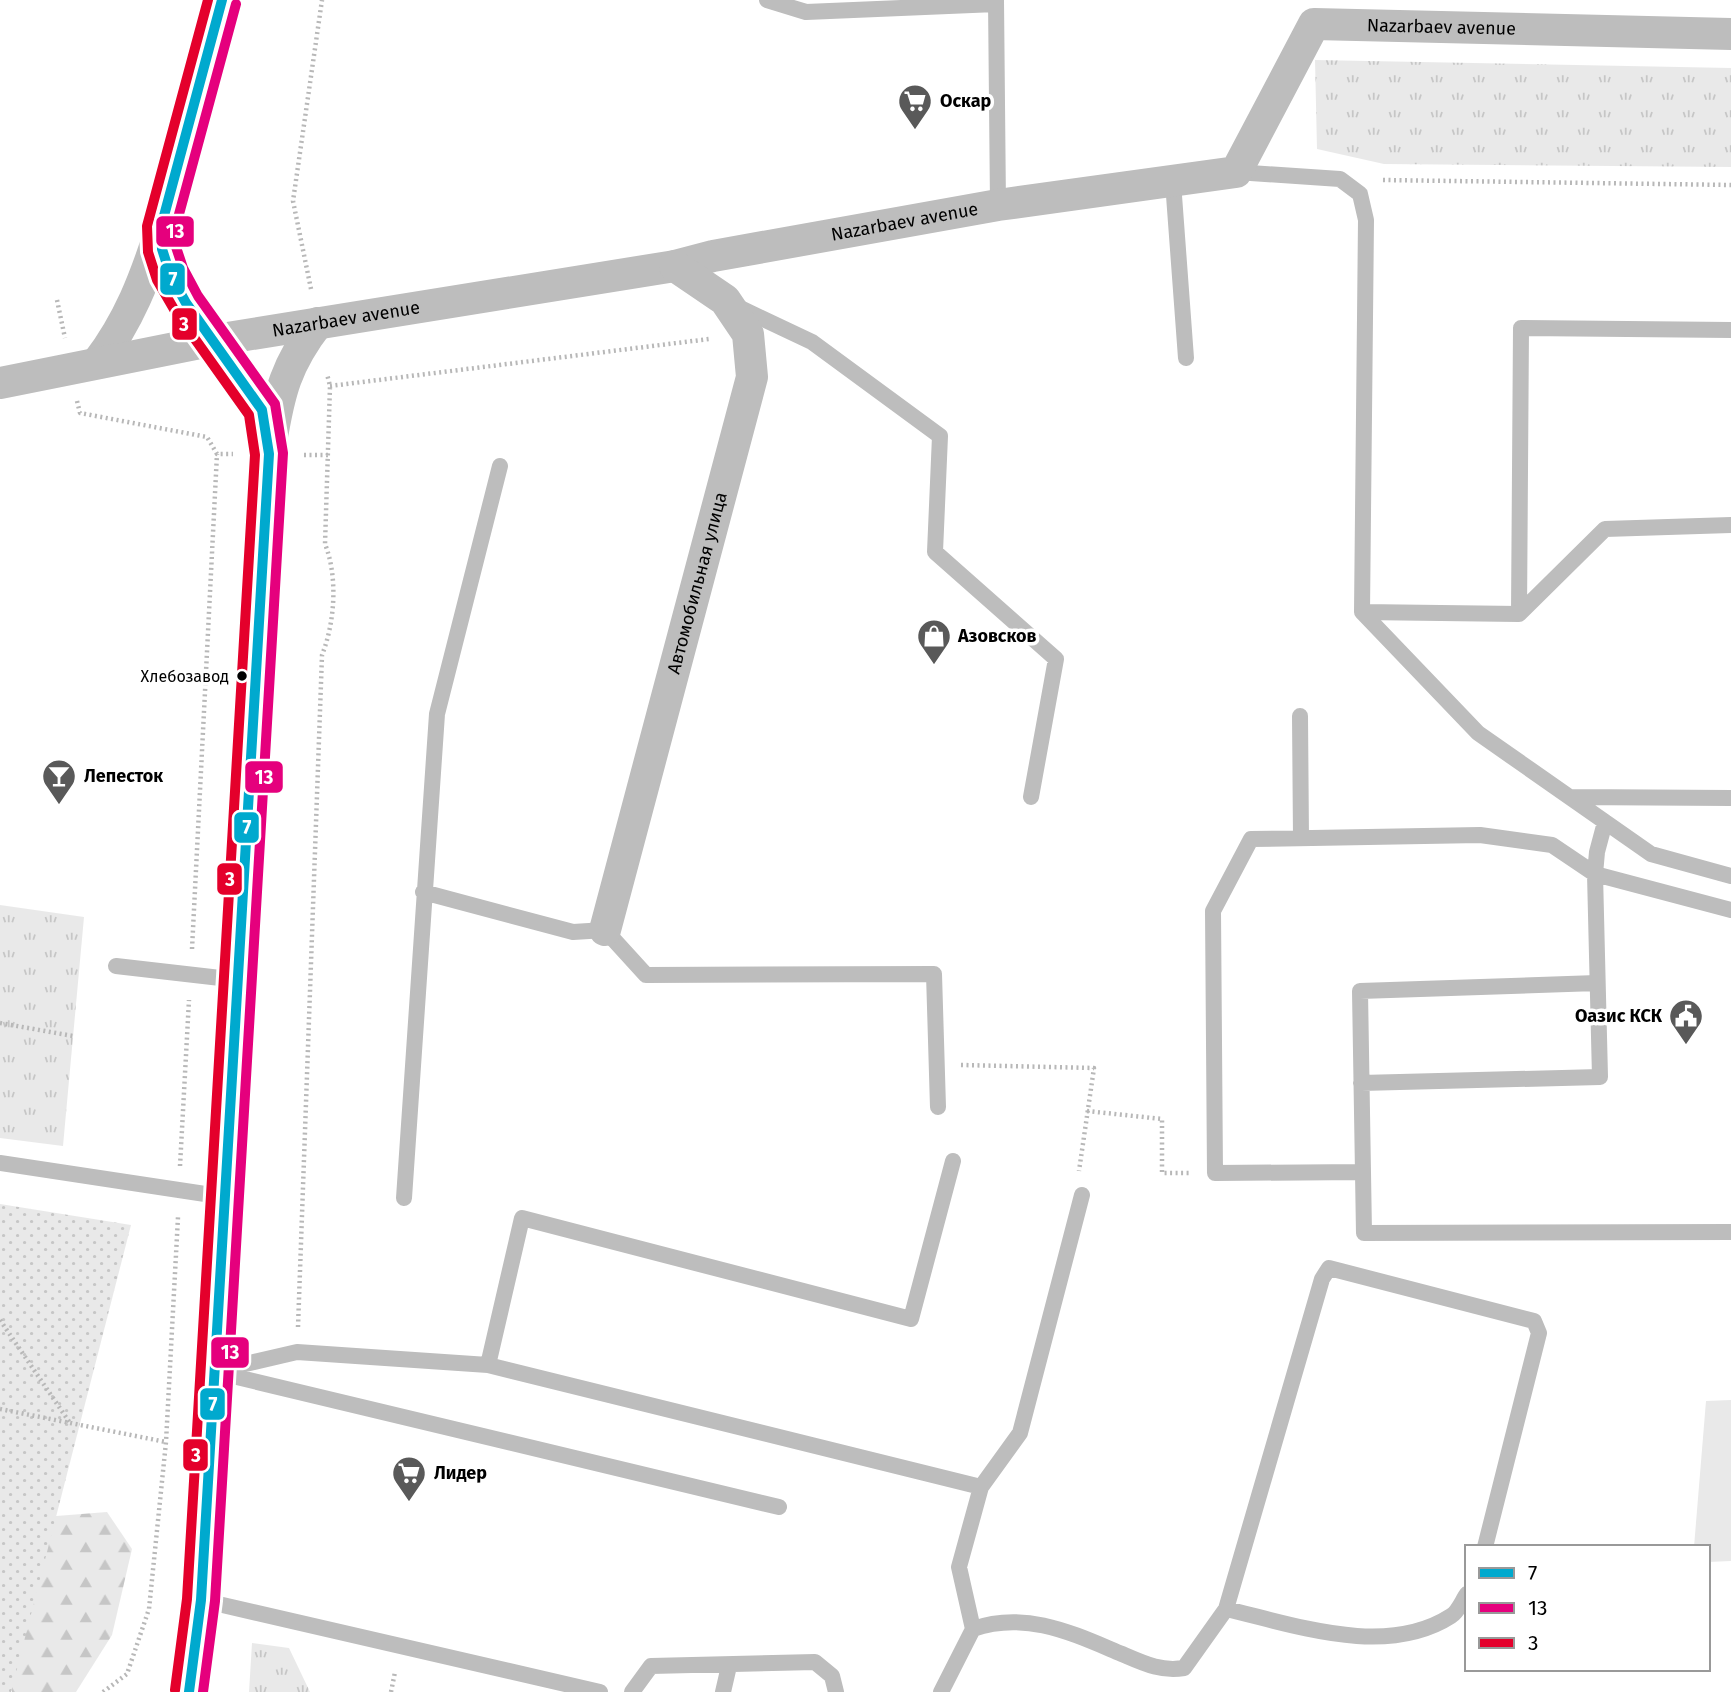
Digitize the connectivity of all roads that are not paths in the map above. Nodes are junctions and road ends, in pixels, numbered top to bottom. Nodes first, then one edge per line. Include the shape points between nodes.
1 (222, 0) edge
2 (767, 0) edge
3 (996, 2) edge
4 (1731, 34) edge
5 (1236, 172) junction
6 (1173, 182) junction
7 (998, 205) junction
8 (161, 228) junction
9 (675, 266) junction
10 (725, 300) junction
11 (318, 323) junction
12 (1731, 330) edge
13 (215, 340) junction
14 (1186, 358) dead end
15 (84, 366) junction
16 (0, 383) edge
17 (269, 454) junction
18 (500, 466) dead end
19 (1731, 525) edge
20 (1362, 612) junction
21 (1519, 614) junction
22 (1300, 716) dead end
23 (1031, 797) dead end
24 (1570, 797) junction
25 (1731, 798) edge
26 (1605, 822) junction
27 (1301, 838) junction
28 (1595, 874) junction
29 (1731, 876) edge
30 (424, 892) junction
31 (1731, 910) edge
32 (606, 930) junction
33 (116, 967) dead end
34 (237, 980) junction
35 (1597, 983) junction
36 (1361, 1083) junction
37 (938, 1107) dead end
38 (953, 1161) dead end
39 (0, 1163) edge
40 (1363, 1172) junction
41 (1082, 1195) dead end
42 (225, 1197) junction
43 (404, 1198) dead end
44 (1731, 1232) edge
45 (488, 1365) junction
46 (214, 1371) junction
47 (981, 1488) junction
48 (779, 1507) dead end
49 (1486, 1545) edge
50 (1465, 1597) edge
51 (201, 1600) junction
52 (1226, 1609) junction
53 (973, 1629) junction
54 (729, 1667) junction
55 (189, 1692) edge
56 (600, 1692) edge
57 (632, 1692) edge
58 (723, 1692) edge
59 (836, 1692) edge
60 (941, 1692) edge

1 - 8 main road
2 - 3 lane via 806,12
3 - 7 lane
4 - 5 street, Nazarbaev avenue via 1314,24
5 - 6 street, Nazarbaev avenue
5 - 20 lane via 1340,179 1360,194 1366,220
6 - 7 street, Nazarbaev avenue
6 - 14 lane
7 - 9 street, Nazarbaev avenue
8 - 13 main road via 170,274
8 - 15 street via 139,296 119,334
9 - 10 street, Автомобильная улица
9 - 11 street, Nazarbaev avenue
10 - 23 lane via 812,342 940,436 935,552 1056,659
10 - 32 street, Автомобильная улица via 748,334 752,377
11 - 13 street, Nazarbaev avenue
11 - 17 street via 287,368
12 - 21 lane via 1521,328
13 - 15 street, Nazarbaev avenue
13 - 17 main road via 262,410
15 - 16 street, Nazarbaev avenue
17 - 34 main road
18 - 30 lane via 437,714
19 - 21 lane via 1605,529
20 - 21 lane
20 - 24 lane via 1478,733
22 - 27 lane
24 - 25 lane
24 - 26 lane
26 - 28 lane
26 - 29 lane via 1651,854
27 - 28 lane via 1480,835 1552,845
27 - 40 lane via 1251,839 1213,911 1215,1173
28 - 31 lane
28 - 35 lane
30 - 32 lane via 573,932
30 - 43 lane
32 - 37 lane via 646,975 934,974
33 - 34 lane
34 - 42 main road
35 - 36 lane via 1360,990
35 - 36 lane via 1600,1077
36 - 40 lane
38 - 45 lane via 912,1320 522,1218
39 - 42 lane
40 - 44 lane via 1364,1233
41 - 47 lane via 1020,1433
42 - 46 main road
45 - 46 lane via 297,1352
45 - 47 lane
46 - 48 lane
46 - 51 main road
47 - 53 lane via 960,1567
49 - 52 lane via 1539,1333 1534,1321 1329,1268 1322,1279
50 - 52 lane via 1454,1615 1417,1631 1349,1638
51 - 55 main road
51 - 56 lane
52 - 53 lane via 1184,1668 1168,1670 1058,1628 995,1621
53 - 60 lane
54 - 57 lane via 651,1666
54 - 58 lane
54 - 59 lane via 816,1662 832,1676

